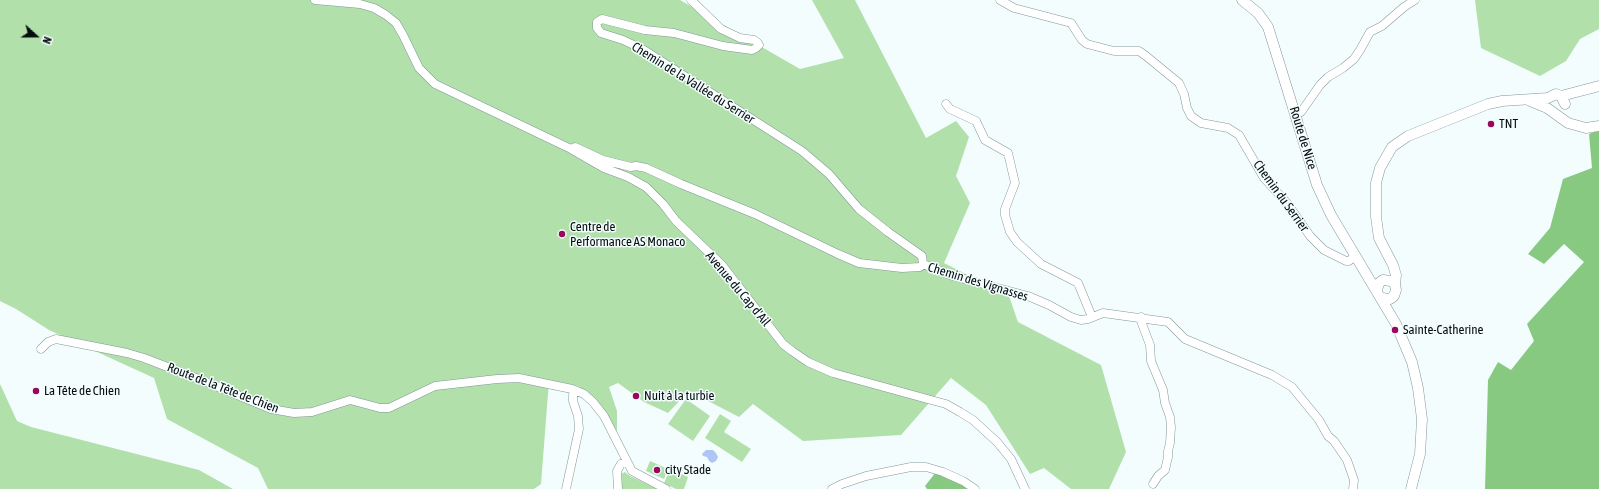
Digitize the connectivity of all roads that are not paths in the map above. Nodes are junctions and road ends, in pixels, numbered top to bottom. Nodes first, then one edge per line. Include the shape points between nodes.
1 (315, 0) edge
2 (691, 0) edge
3 (1000, 0) edge
4 (1242, 0) edge
5 (1416, 0) edge
6 (1599, 86) edge
7 (1528, 100) junction
8 (946, 104) dead end
9 (1558, 106) junction
10 (1296, 114) junction
11 (1599, 126) edge
12 (571, 149) junction
13 (631, 167) junction
14 (628, 177) junction
15 (1355, 256) junction
16 (923, 264) junction
17 (1386, 289) junction
18 (1141, 317) junction
19 (1092, 318) junction
20 (41, 349) dead end
21 (575, 391) junction
22 (626, 461) junction
23 (1153, 484) dead end
24 (566, 489) edge
25 (618, 489) edge
26 (666, 489) edge
27 (832, 489) edge
28 (975, 489) edge
29 (1025, 489) edge
30 (1353, 489) edge
31 (1411, 489) edge

1 - 12 street, Avenue du Cap d'Ail via 360,4 374,8 396,23 419,68 435,84
2 - 16 street, Chemin de la Vallée du Serrier via 721,28 740,38 754,40 758,43 756,48 752,50 723,46 674,33 645,30 602,19 597,22 597,28 601,33 644,50 802,151 829,174 860,209 922,256
3 - 15 street, Chemin du Serrier via 1014,8 1071,23 1082,40 1088,44 1114,51 1139,51 1146,56 1179,83 1191,116 1201,122 1228,128 1240,135 1264,178 1324,250 1346,261
4 - 10 main road, Route de Nice via 1258,13 1268,27
5 - 10 street via 1370,32 1354,59 1328,77 1302,112
6 - 9 main road via 1570,93
7 - 9 main road
7 - 9 main road via 1548,98 1552,94
7 - 17 main road via 1488,104 1408,136 1392,147 1380,168 1376,183 1379,238 1393,265
8 - 19 street via 976,121 985,140 1008,153 1015,183 1005,209 1010,232 1041,264 1078,283
9 - 11 main road via 1572,124 1586,128
10 - 15 main road, Route de Nice via 1317,185
12 - 13 street, Chemin des Vignasses via 580,148 603,160
12 - 14 street, Avenue du Cap d'Ail via 604,168
13 - 14 street
13 - 16 street, Chemin des Vignasses via 646,168 755,214 859,263 902,268 920,267
14 - 29 street, Avenue du Cap d'Ail via 646,187 676,221 722,265 792,352 833,372 946,404 960,412 983,428 1011,459
15 - 17 main road, Route de Nice via 1368,276
16 - 19 street, Chemin des Vignasses via 953,276 1028,296 1071,317 1081,320
17 - 31 main road via 1392,316 1412,362 1421,404 1421,441
18 - 19 street, Chemin des Vignasses via 1103,313
18 - 23 street via 1150,345 1151,361 1163,390 1171,427 1165,470
18 - 30 street, Chemin des Vignasses via 1168,322 1185,339 1272,374 1292,387 1347,460 1354,480
20 - 21 street, Route de la Tête de Chien via 56,339 127,353 209,382 271,409 294,413 312,412 350,400 389,408 435,386 497,379 519,378
21 - 22 street, Route de la Tête de Chien via 584,394 604,416
21 - 24 street via 573,402 579,423
22 - 25 street via 617,471
22 - 26 street, Route de la Tête de Chien via 635,474
27 - 28 street via 866,476 911,467 926,467 943,472

